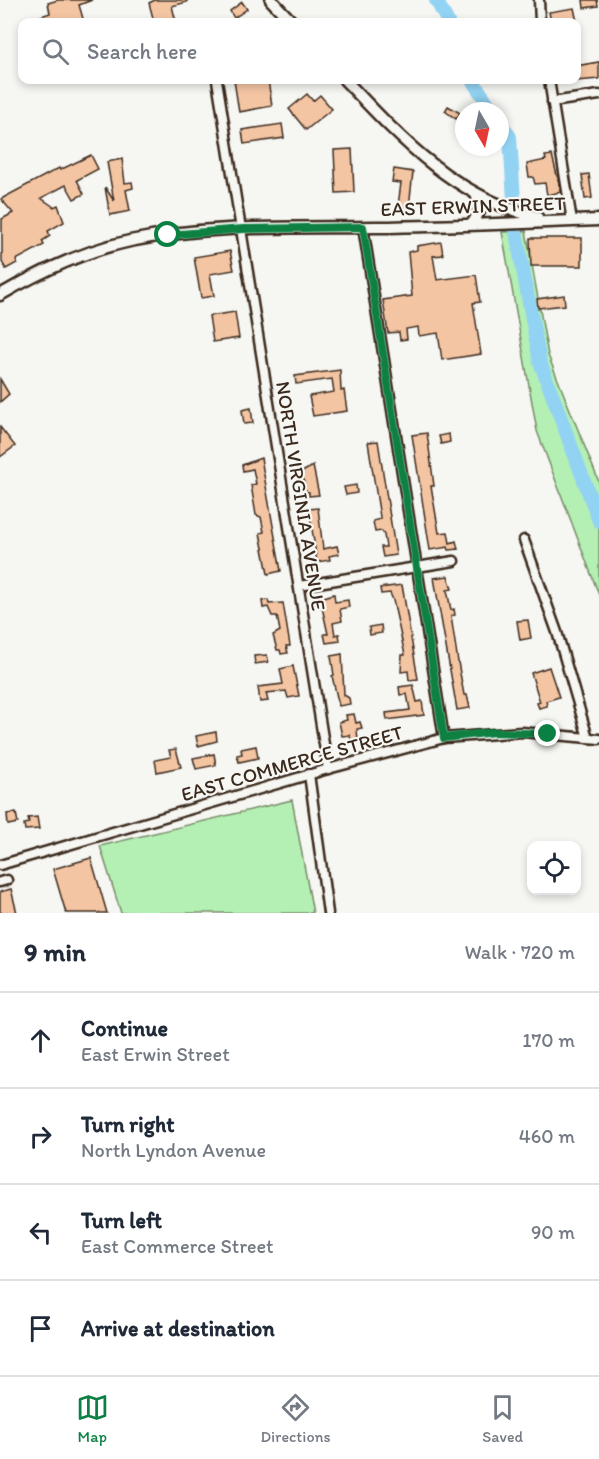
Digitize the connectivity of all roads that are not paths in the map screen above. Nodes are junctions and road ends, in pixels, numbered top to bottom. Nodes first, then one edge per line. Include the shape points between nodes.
1 (271, 0) edge
2 (539, 0) edge
3 (284, 18) edge
4 (540, 18) edge
5 (218, 84) edge
6 (349, 84) edge
7 (550, 84) edge
8 (599, 95) edge
9 (552, 102) junction
10 (476, 194) junction
11 (599, 220) edge
12 (555, 221) junction
13 (572, 221) junction
14 (473, 223) junction
15 (363, 227) junction
16 (243, 229) junction
17 (0, 295) edge
18 (524, 540) dead end
19 (454, 561) dead end
20 (416, 567) junction
21 (299, 586) junction
22 (444, 738) junction
23 (588, 738) junction
24 (599, 740) edge
25 (328, 769) junction
26 (309, 774) junction
27 (0, 865) edge
28 (328, 913) edge

1 - 3 main road
2 - 4 street
5 - 16 street, NORTH VIRGINIA AVENUE
6 - 10 main road via 426,161
7 - 9 street
8 - 9 street
9 - 13 street
10 - 12 main road via 522,213
10 - 14 main road via 481,208
11 - 13 main road, EAST ERWIN STREET
12 - 13 main road, EAST ERWIN STREET
12 - 14 main road, EAST ERWIN STREET
14 - 15 main road, EAST ERWIN STREET
15 - 16 main road, EAST ERWIN STREET
15 - 20 street
16 - 17 main road, EAST ERWIN STREET via 118,244 54,267
16 - 21 street, NORTH VIRGINIA AVENUE
18 - 23 street via 557,632
19 - 20 street
20 - 21 street
20 - 22 street
21 - 25 street, NORTH VIRGINIA AVENUE
22 - 23 street, EAST COMMERCE STREET via 522,732
22 - 25 street, EAST COMMERCE STREET
23 - 24 street, EAST COMMERCE STREET
25 - 26 street, EAST COMMERCE STREET
26 - 27 street, EAST COMMERCE STREET
26 - 28 street

